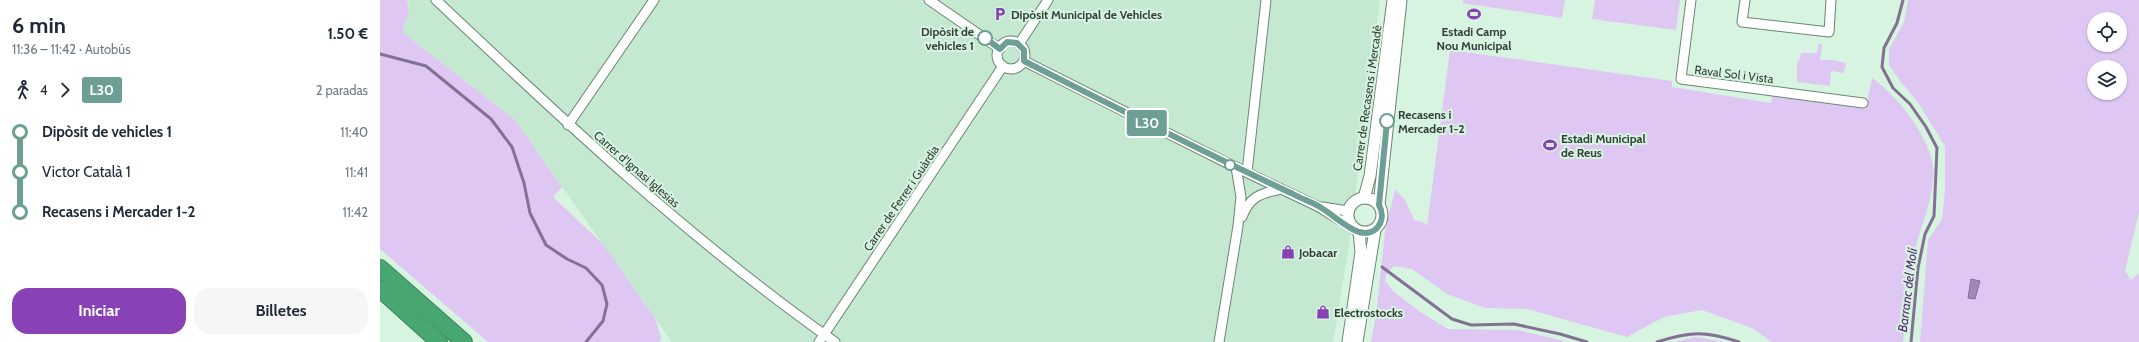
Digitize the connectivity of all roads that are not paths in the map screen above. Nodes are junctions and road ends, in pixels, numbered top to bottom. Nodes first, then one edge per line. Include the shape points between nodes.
1 (436, 0) edge
2 (654, 0) edge
3 (929, 0) edge
4 (1048, 0) edge
5 (1266, 0) edge
6 (1393, 0) edge
7 (1401, 0) edge
8 (1692, 0) edge
9 (1745, 0) edge
10 (1831, 0) edge
11 (1019, 44) junction
12 (1000, 49) junction
13 (1024, 61) junction
14 (1003, 66) junction
15 (1863, 103) dead end
16 (568, 125) junction
17 (1236, 167) junction
18 (1247, 172) junction
19 (1281, 189) junction
20 (1364, 198) junction
21 (1379, 205) junction
22 (1319, 207) junction
23 (1348, 211) junction
24 (1238, 226) junction
25 (1375, 230) junction
26 (1357, 231) junction
27 (380, 268) edge
28 (380, 289) edge
29 (821, 338) edge
30 (438, 342) edge
31 (464, 342) edge
32 (835, 342) edge
33 (1219, 342) edge
34 (1348, 342) edge
35 (1356, 342) edge

1 - 16 street, Carrer d'Ignasi Iglesias
2 - 16 street
3 - 12 street
4 - 11 street
5 - 18 street
6 - 20 street, Carrer de Recasens i Mercadè via 1371,168
7 - 21 street, Carrer de Recasens i Mercadè
8 - 15 street, Raval Sol i Vista via 1681,79
9 - 10 street via 1742,22 1829,32
11 - 12 street via 1007,42
11 - 13 street via 1025,54
12 - 14 street via 998,58
13 - 14 street via 1015,69
13 - 17 street
14 - 29 street, Carrer de Ferrer i Guàrdia
16 - 29 street, Carrer d'Ignasi Iglesias
17 - 18 street
17 - 24 street via 1241,197
18 - 19 street
19 - 22 street
19 - 24 street via 1266,192 1249,202
20 - 21 street via 1374,200
20 - 23 street via 1353,203
21 - 25 street via 1383,216
22 - 23 street
22 - 26 street
23 - 26 street via 1349,222
24 - 33 street
25 - 26 street via 1368,233
25 - 35 street
26 - 34 street via 1362,252
27 - 31 highway
28 - 30 highway
29 - 32 street, Carrer d'Ignasi Iglesias

